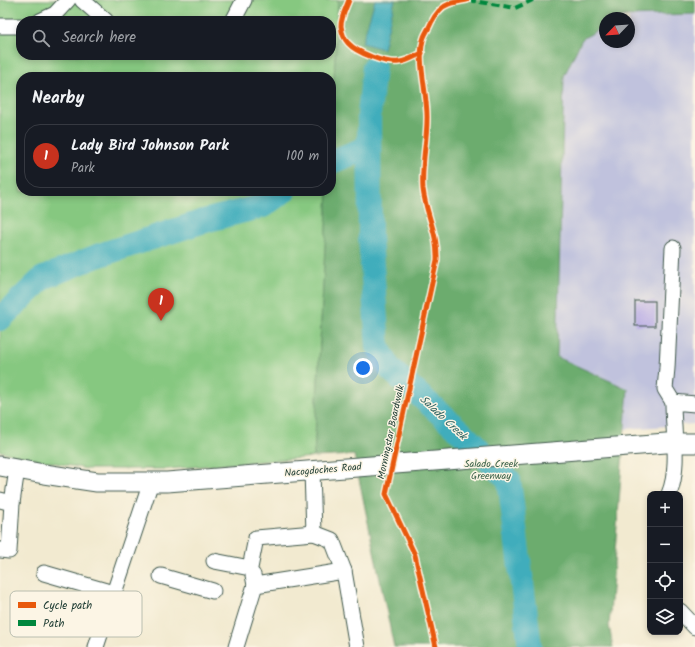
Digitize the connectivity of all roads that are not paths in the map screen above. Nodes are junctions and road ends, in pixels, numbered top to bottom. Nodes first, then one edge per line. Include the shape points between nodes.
1 (68, 0) edge
2 (82, 0) edge
3 (244, 0) edge
4 (51, 16) edge
5 (100, 16) edge
6 (236, 16) edge
7 (0, 26) edge
8 (16, 26) edge
9 (673, 248) dead end
10 (673, 402) junction
11 (695, 404) edge
12 (695, 443) edge
13 (674, 444) junction
14 (8, 467) edge
15 (312, 471) junction
16 (151, 482) junction
17 (671, 491) edge
18 (6, 502) edge
19 (314, 532) junction
20 (1, 550) dead end
21 (214, 561) dead end
22 (250, 568) junction
23 (344, 571) junction
24 (44, 573) dead end
25 (161, 576) dead end
26 (256, 585) junction
27 (213, 590) dead end
28 (106, 591) edge
29 (114, 591) edge
30 (683, 613) edge
31 (695, 627) edge
32 (99, 637) edge
33 (96, 647) edge
34 (236, 647) edge
35 (357, 647) edge

1 - 4 lane
2 - 5 lane
3 - 6 lane
7 - 8 lane
9 - 10 lane via 665,390
10 - 11 lane
10 - 13 lane
12 - 13 main road, Nacogdoches Road
13 - 15 main road, Nacogdoches Road
13 - 17 lane via 676,460
14 - 16 main road, Nacogdoches Road via 97,482
14 - 18 lane
15 - 16 main road, Nacogdoches Road
15 - 19 lane
16 - 29 lane
18 - 20 lane via 9,552
19 - 22 lane via 256,538
19 - 23 lane via 332,540
21 - 22 lane
22 - 26 lane
23 - 26 lane
23 - 35 lane
24 - 28 lane
25 - 27 lane
26 - 34 lane
30 - 31 lane
32 - 33 lane

